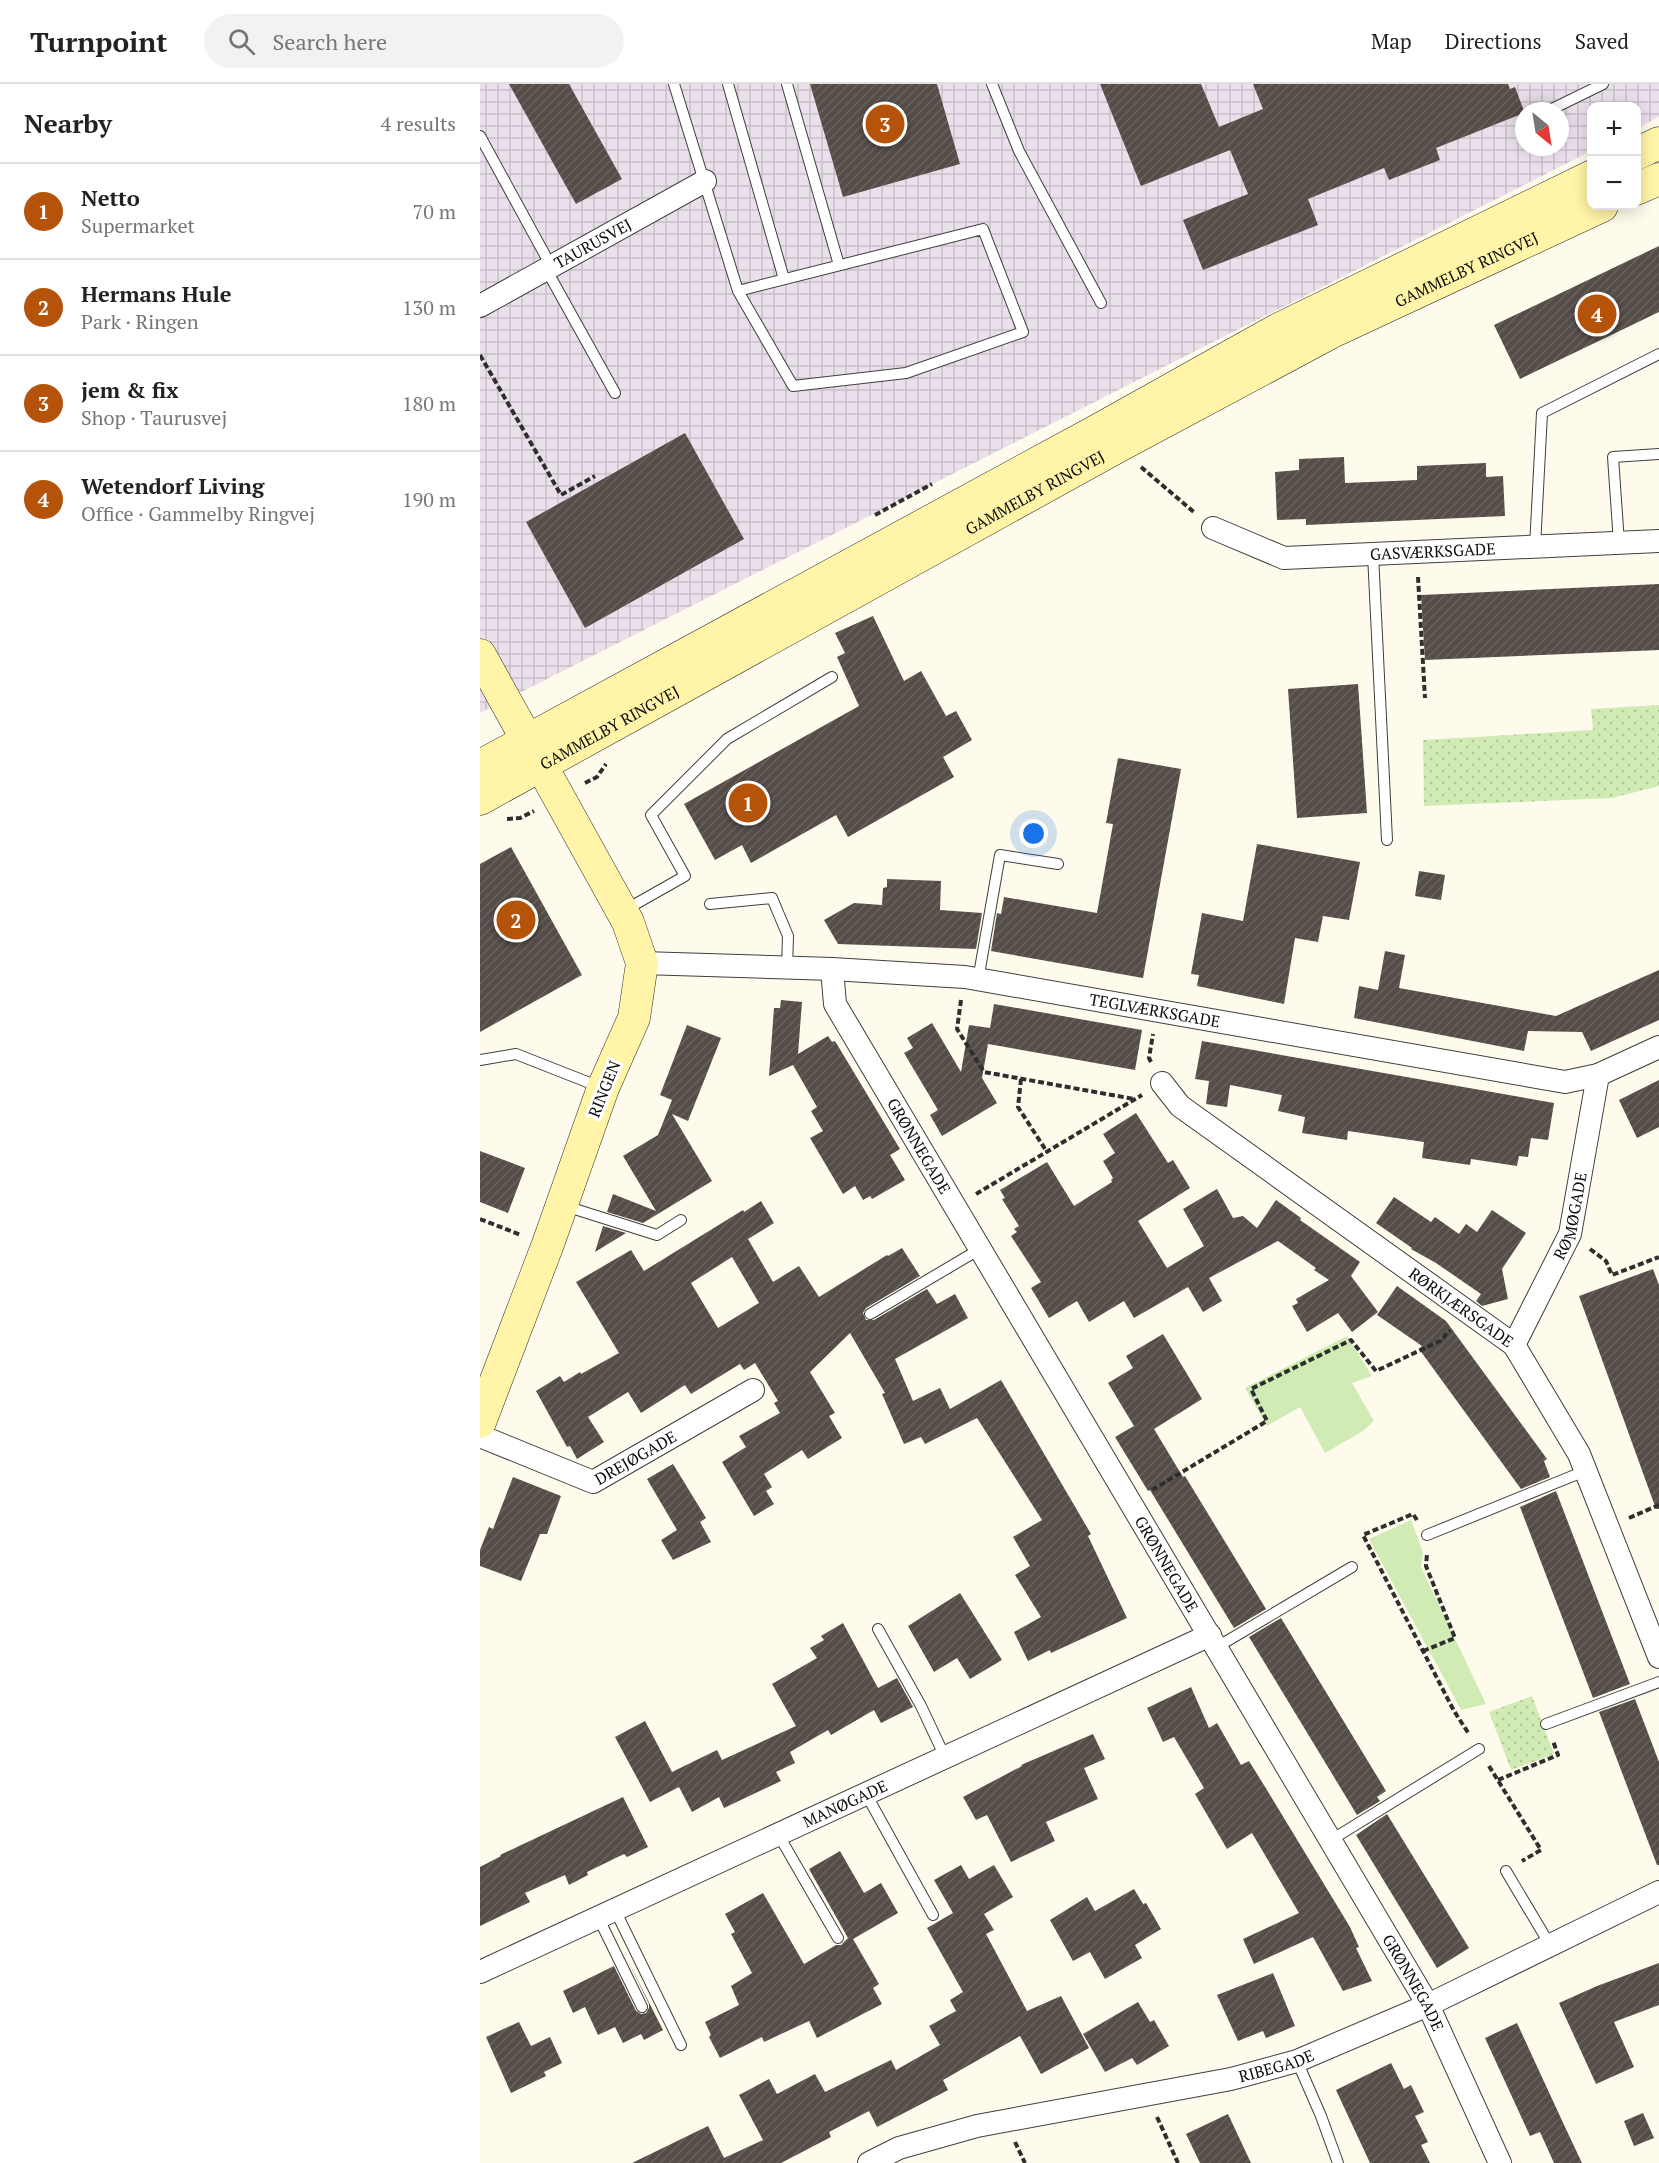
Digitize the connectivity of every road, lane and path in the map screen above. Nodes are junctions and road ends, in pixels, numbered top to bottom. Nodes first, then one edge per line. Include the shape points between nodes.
1 (675, 84) edge
2 (728, 84) edge
3 (787, 84) edge
4 (993, 84) edge
5 (1603, 84) edge
6 (1566, 102) edge
7 (480, 136) edge
8 (1659, 143) edge
9 (1641, 152) edge
10 (1587, 178) edge
11 (1659, 179) edge
12 (705, 181) junction
13 (1641, 187) edge
14 (1593, 210) edge
15 (839, 265) junction
16 (549, 267) junction
17 (784, 279) junction
18 (738, 291) junction
19 (1101, 303) dead end
20 (480, 306) edge
21 (1659, 354) edge
22 (480, 355) edge
23 (615, 393) dead end
24 (1659, 454) edge
25 (1133, 461) dead end
26 (595, 476) dead end
27 (1213, 528) joint
28 (1659, 541) edge
29 (1620, 543) junction
30 (1535, 547) junction
31 (1416, 552) junction
32 (1373, 554) junction
33 (480, 656) edge
34 (832, 677) dead end
35 (1425, 698) dead end
36 (535, 752) junction
37 (480, 766) edge
38 (480, 799) edge
39 (1387, 840) dead end
40 (1058, 864) dead end
41 (710, 904) dead end
42 (623, 911) junction
43 (642, 963) junction
44 (786, 967) junction
45 (832, 969) junction
46 (972, 978) junction
47 (1157, 1010) junction
48 (1659, 1047) edge
49 (480, 1059) edge
50 (1599, 1075) junction
51 (1021, 1079) junction
52 (1162, 1083) junction
53 (603, 1088) junction
54 (1135, 1099) junction
55 (1047, 1152) junction
56 (561, 1205) junction
57 (955, 1207) junction
58 (480, 1219) edge
59 (681, 1220) dead end
60 (1570, 1234) junction
61 (548, 1245) junction
62 (980, 1249) junction
63 (1659, 1257) edge
64 (1468, 1312) junction
65 (870, 1314) dead end
66 (1514, 1345) junction
67 (753, 1389) dead end
68 (480, 1422) edge
69 (480, 1436) edge
70 (1585, 1471) junction
71 (1131, 1503) junction
72 (1427, 1535) junction
73 (1352, 1567) dead end
74 (878, 1629) dead end
75 (1213, 1641) junction
76 (1423, 1651) junction
77 (1659, 1657) edge
78 (1659, 1682) edge
79 (1546, 1724) joint
80 (1479, 1749) junction
81 (945, 1757) junction
82 (1498, 1780) junction
83 (866, 1794) junction
84 (778, 1834) junction
85 (1331, 1840) junction
86 (1506, 1871) joint
87 (1659, 1892) edge
88 (606, 1914) junction
89 (933, 1915) dead end
90 (838, 1938) dead end
91 (1550, 1945) junction
92 (480, 1972) edge
93 (1428, 2005) junction
94 (642, 2007) dead end
95 (681, 2045) dead end
96 (1298, 2061) junction
97 (1146, 2095) junction
98 (869, 2163) edge
99 (1178, 2163) edge
100 (1338, 2163) edge
101 (1500, 2163) edge

1 - 12 lane
2 - 17 lane
3 - 15 lane
4 - 19 lane via 1018,151
5 - 6 lane
7 - 16 lane
8 - 9 street
10 - 36 street, GAMMELBY RINGVEJ via 1277,330
11 - 13 street
12 - 16 street, TAURUSVEJ
12 - 18 lane
14 - 36 street, GAMMELBY RINGVEJ via 1334,331
15 - 17 lane
15 - 18 lane via 983,229 1023,332 906,373 793,386
16 - 20 street, TAURUSVEJ
16 - 23 lane
17 - 18 lane
21 - 30 lane via 1542,413
22 - 26 path via 561,495
24 - 29 lane via 1613,457
25 - 27 path
27 - 32 street, GASVÆRKSGADE via 1284,558
28 - 29 street, GASVÆRKSGADE
29 - 30 street, GASVÆRKSGADE
30 - 31 street, GASVÆRKSGADE
31 - 32 street, GASVÆRKSGADE
31 - 35 path
32 - 39 lane
33 - 36 street
34 - 42 lane via 727,739 651,815 685,876
36 - 37 street, GAMMELBY RINGVEJ
36 - 38 street, GAMMELBY RINGVEJ
36 - 42 street, RINGEN
40 - 46 lane via 1000,855
41 - 44 lane via 772,898 788,936
42 - 43 street, RINGEN
43 - 44 street, TEGLVÆRKSGADE
43 - 53 street, RINGEN via 634,1018
44 - 45 street, TEGLVÆRKSGADE
45 - 46 street, TEGLVÆRKSGADE
45 - 57 street, GRØNNEGADE via 835,1005
46 - 47 street, TEGLVÆRKSGADE
46 - 51 path via 957,1029 984,1072
47 - 50 street, TEGLVÆRKSGADE via 1566,1082
47 - 52 path via 1149,1058
48 - 50 street, TEGLVÆRKSGADE
49 - 53 lane via 516,1053
50 - 60 street, RØMØGADE
51 - 54 path
51 - 55 path via 1018,1107
52 - 54 path
52 - 64 street, RØRKJÆRSGADE via 1180,1106
53 - 56 street, RINGEN
54 - 55 path
55 - 57 path
56 - 59 lane via 657,1235
56 - 61 street, RINGEN
57 - 62 street, GRØNNEGADE
58 - 61 path
60 - 63 path via 1606,1261 1612,1275
60 - 66 street, RØMØGADE
61 - 68 street, RINGEN
62 - 65 lane
62 - 71 street, GRØNNEGADE
64 - 66 street, RØRKJÆRSGADE
64 - 71 path via 1440,1341 1376,1371 1351,1340 1251,1389 1267,1421
66 - 70 street, RØRKJÆRSGADE via 1579,1454
67 - 69 street, DREJØGADE via 593,1482
70 - 72 lane
70 - 77 street, RØRKJÆRSGADE
71 - 75 street, GRØNNEGADE
72 - 76 path via 1426,1566 1455,1638
72 - 76 path via 1413,1514 1363,1535
73 - 75 lane
74 - 81 lane
75 - 81 street, MANØGADE
75 - 85 street, GRØNNEGADE
76 - 80 path
78 - 79 lane
79 - 82 path via 1558,1755
80 - 82 path
80 - 85 lane
81 - 83 street, MANØGADE
82 - 86 path via 1541,1850
83 - 84 street, MANØGADE
83 - 89 lane
84 - 88 street, MANØGADE
84 - 90 lane
85 - 93 street, GRØNNEGADE
86 - 91 lane
87 - 91 street, RIBEGADE
88 - 92 street, MANØGADE
88 - 94 lane
88 - 95 lane
91 - 93 street, RIBEGADE
93 - 96 street, RIBEGADE
93 - 101 street, GRØNNEGADE
96 - 97 street, RIBEGADE
96 - 100 lane
97 - 98 street, RIBEGADE via 977,2126 899,2148
97 - 99 path

